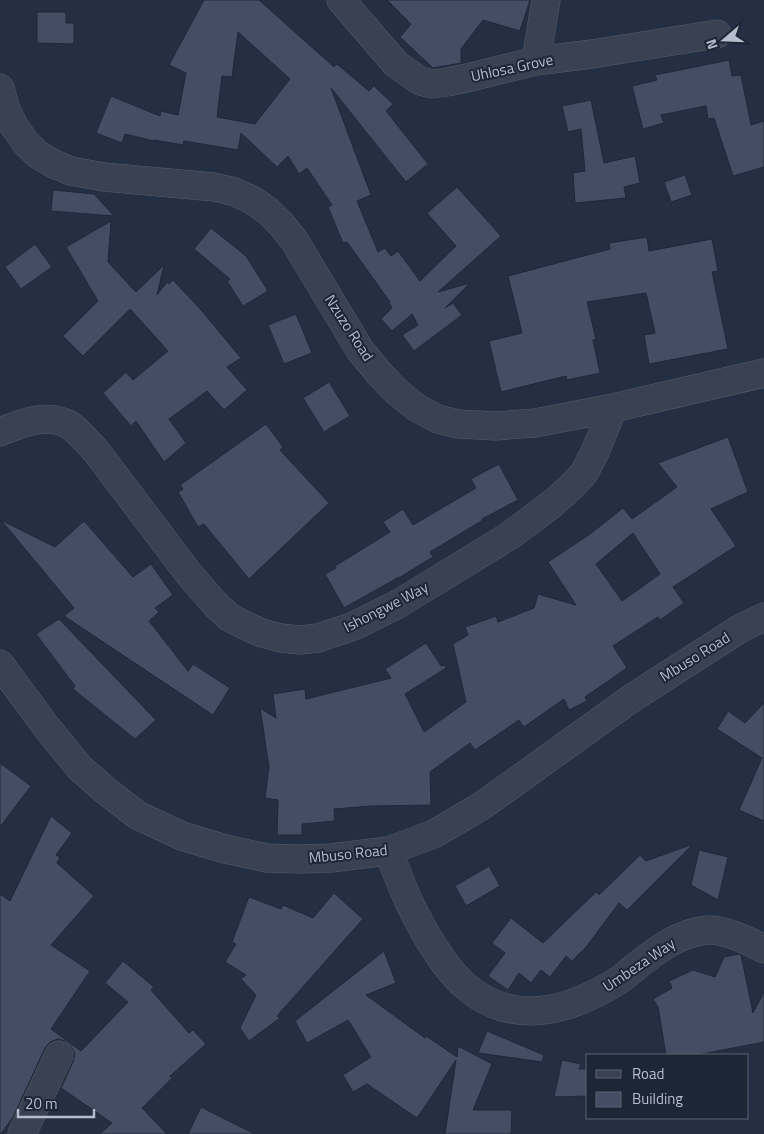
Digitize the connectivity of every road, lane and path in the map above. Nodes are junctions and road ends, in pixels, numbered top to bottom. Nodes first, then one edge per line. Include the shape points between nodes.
1 (341, 0) edge
2 (546, 0) edge
3 (717, 34) dead end
4 (536, 61) junction
5 (0, 88) edge
6 (764, 373) edge
7 (613, 408) junction
8 (0, 432) edge
9 (764, 617) edge
10 (0, 664) edge
11 (388, 851) junction
12 (764, 949) edge
13 (59, 1055) dead end
14 (22, 1134) edge

1 - 4 street, Uhlosa Grove via 396,64 420,81 432,84 447,82
2 - 4 street
3 - 4 street, Uhlosa Grove
5 - 7 street, Nzuzo Road via 6,110 26,143 54,164 71,171 104,176 214,187 235,192 268,212 294,240 360,350 378,372 417,408 458,424 496,426 535,423
6 - 7 street, Nzuzo Road
7 - 8 street, Ishongwe Way via 584,473 552,504 510,536 398,604 354,626 318,638 300,640 281,638 244,626 215,604 96,451 71,427 48,419 34,420
9 - 11 street, Mbuso Road via 741,628 632,698 483,805 434,834
10 - 11 street, Mbuso Road via 80,768 137,815 182,836 267,858 332,858
11 - 12 street, Umbeza Way via 408,900 443,961 473,992 508,1008 546,1010 591,996 618,981 657,950 692,933 709,930 726,933
13 - 14 street

